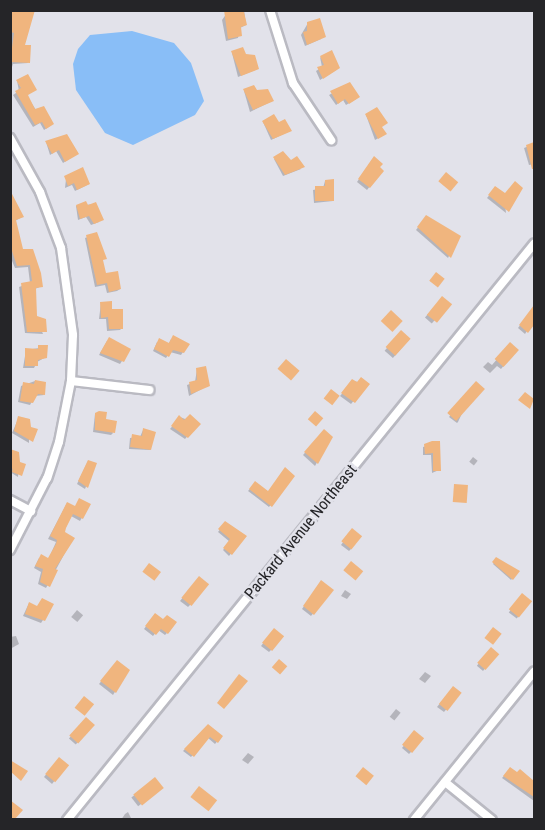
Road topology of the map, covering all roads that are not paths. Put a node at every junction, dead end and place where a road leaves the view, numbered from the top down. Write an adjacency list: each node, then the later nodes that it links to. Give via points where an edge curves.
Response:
1 (270, 10): 3 (street, via 293,82)
2 (10, 138): 5 (street, via 40,192 61,248 72,314)
3 (331, 140)
4 (534, 246): 12 (street, Packard Avenue Northeast)
5 (71, 381): 6 (street); 8 (street, via 55,457)
6 (149, 390)
7 (10, 500): 8 (street)
8 (31, 511): 9 (street)
9 (10, 550)
10 (534, 672): 11 (street)
11 (445, 782): 13 (street); 14 (street)
12 (67, 819)
13 (414, 819)
14 (492, 819)

